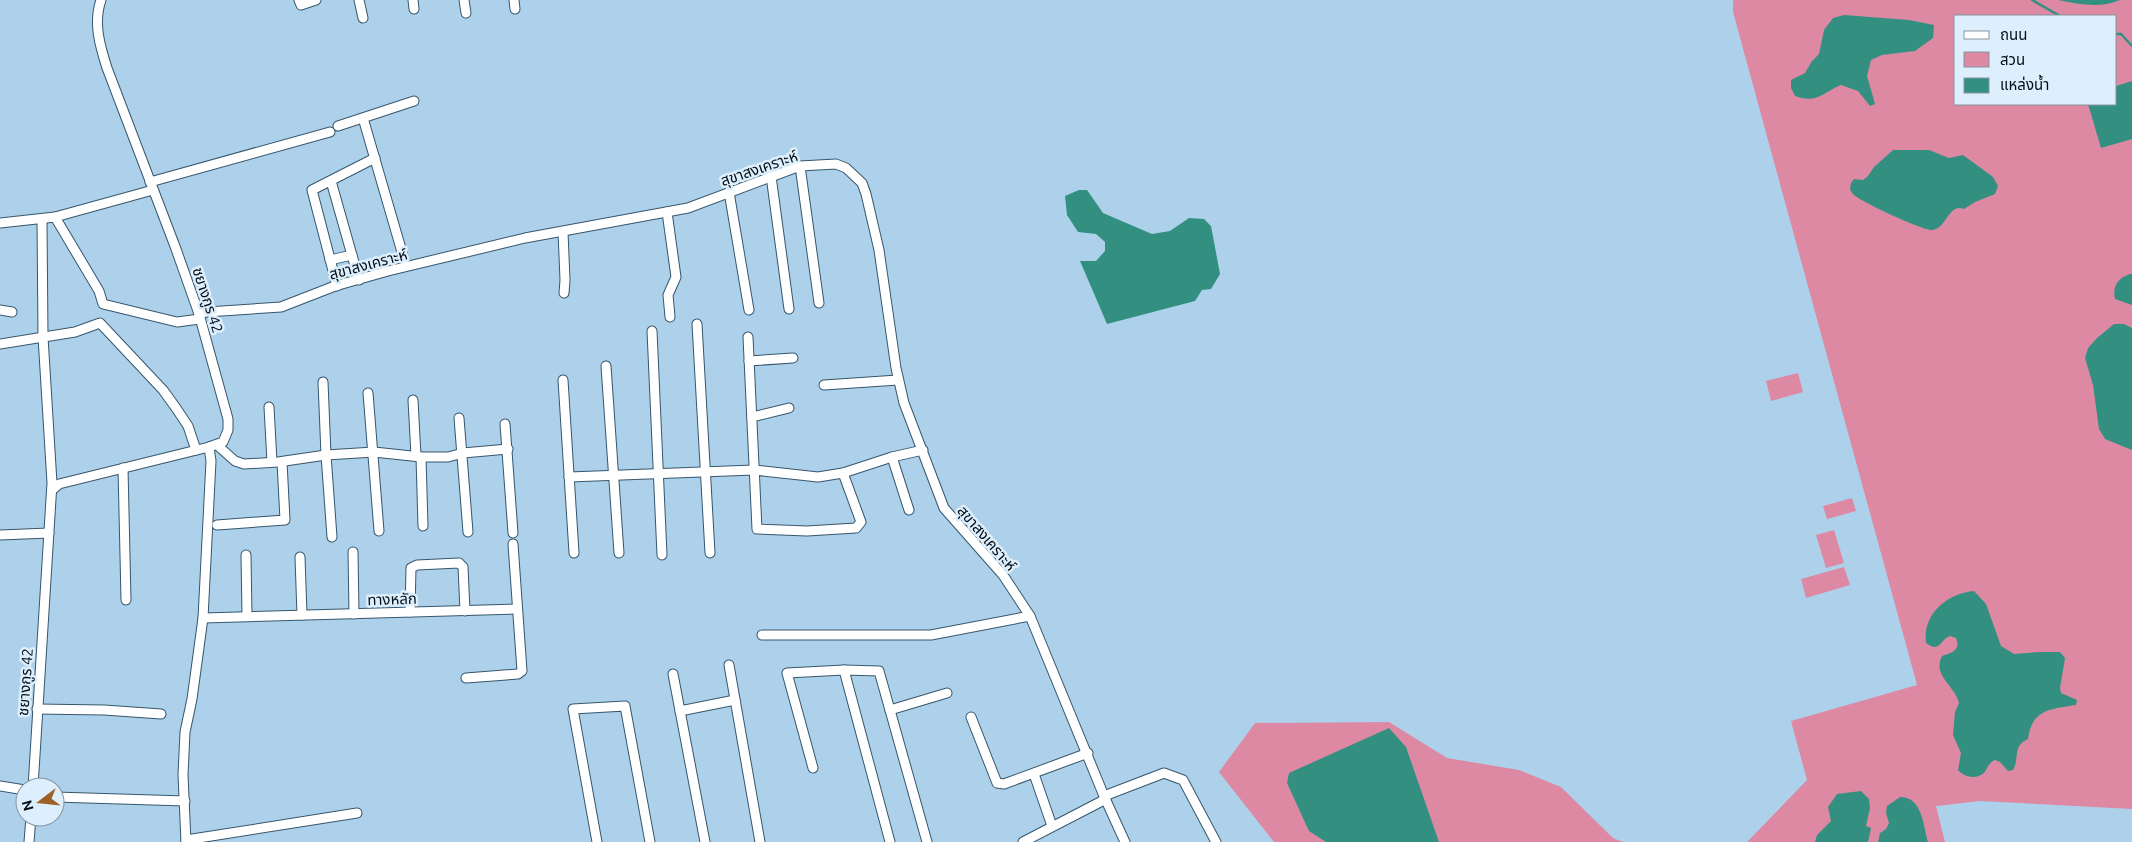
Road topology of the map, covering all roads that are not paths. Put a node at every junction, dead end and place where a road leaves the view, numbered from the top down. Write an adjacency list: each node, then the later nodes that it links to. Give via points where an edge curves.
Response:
1 (101, 0): 16 (street, ชยางกูร 42, via 97,10 98,39)
2 (299, 0): 3 (street, via 301,5)
3 (316, 0)
4 (359, 0): 7 (street)
5 (464, 0): 6 (street)
6 (466, 13)
7 (363, 18)
8 (414, 101): 9 (street)
9 (363, 118): 10 (street); 12 (street)
10 (338, 126)
11 (330, 132): 16 (street)
12 (374, 158): 15 (street); 24 (street)
13 (800, 166): 14 (street, สุขาสงเคราะห์); 29 (street); 45 (street, สุขาสงเคราะห์, via 836,164 846,168 862,183 879,250)
14 (771, 176): 17 (street, สุขาสงเคราะห์); 30 (street)
15 (331, 181): 23 (street); 25 (street, via 312,190)
16 (152, 186): 19 (street); 34 (street, ชยางกูร 42)
17 (729, 192): 18 (street, สุขาสงเคราะห์, via 688,208); 32 (street)
18 (667, 212): 22 (street, สุขาสงเคราะห์); 35 (street, via 676,277 668,295)
19 (55, 217): 20 (street); 34 (street, สุขาสงเคราะห์, via 99,291 103,304 177,322)
20 (42, 220): 21 (street); 38 (street, ชยางกูร 42)
21 (0, 223)
22 (563, 232): 26 (street, สุขาสงเคราะห์, via 525,238); 28 (street)
23 (352, 255): 25 (street); 26 (street)
24 (404, 259)
25 (330, 260): 27 (street)
26 (359, 280): 27 (street, สุขาสงเคราะห์)
27 (337, 286): 34 (street, สุขาสงเคราะห์, via 276,308 207,312)
28 (564, 293)
29 (818, 303)
30 (789, 309)
31 (0, 310): 33 (street)
32 (749, 310)
33 (12, 312)
34 (200, 316): 55 (street, ชยางกูร 42, via 228,419 223,442)
35 (670, 317)
36 (697, 324): 68 (street)
37 (652, 331): 70 (street)
38 (43, 337): 40 (street); 57 (street, via 75,332 100,323 163,390 188,426); 73 (street, ชยางกูร 42)
39 (748, 337): 42 (street)
40 (0, 344)
41 (793, 358): 42 (street)
42 (749, 361): 52 (street)
43 (606, 366): 72 (street)
44 (563, 380): 71 (street)
45 (898, 380): 47 (street); 58 (street, สุขาสงเคราะห์)
46 (323, 382): 61 (street)
47 (824, 385)
48 (368, 393): 59 (street)
49 (413, 400): 62 (street)
50 (269, 407): 64 (street)
51 (789, 408): 52 (street)
52 (752, 417): 67 (street)
53 (458, 418): 60 (street)
54 (505, 424): 56 (street)
55 (213, 446): 57 (street); 64 (street, via 244,464); 99 (street)
56 (508, 449): 60 (street); 79 (street)
57 (196, 450): 66 (street)
58 (923, 450): 63 (street); 98 (street, สุขาสงเคราะห์, via 944,508 1003,575)
59 (374, 452): 61 (street); 62 (street); 77 (street)
60 (463, 453): 62 (street, via 448,457); 78 (street)
61 (326, 455): 65 (street); 82 (street)
62 (418, 457): 76 (street)
63 (892, 457): 69 (street); 74 (street)
64 (272, 462): 65 (street)
65 (282, 462): 75 (street, via 285,520)
66 (123, 468): 73 (street, via 59,484); 91 (street)
67 (754, 470): 68 (street); 69 (street, via 818,477); 69 (street, via 756,529 807,531 856,528 861,522)
68 (706, 471): 70 (street); 87 (street)
69 (843, 473)
70 (659, 475): 72 (street); 89 (street)
71 (569, 477): 72 (street); 85 (street)
72 (612, 477): 86 (street)
73 (52, 490): 80 (street, ชยางกูร 42)
74 (909, 510)
75 (217, 525)
76 (423, 526)
77 (380, 531)
78 (468, 532)
79 (513, 532)
80 (49, 533): 81 (street); 107 (street, ชยางกูร 42)
81 (0, 535)
82 (332, 537)
83 (513, 544): 92 (street)
84 (353, 552): 95 (street)
85 (574, 553)
86 (619, 553)
87 (710, 553)
88 (246, 555): 97 (street)
89 (662, 556)
90 (300, 557): 96 (street)
91 (126, 600)
92 (517, 609): 93 (street, ทางหลัก); 104 (street, via 521,673)
93 (465, 611): 94 (street, ทางหลัก); 94 (street, via 463,567 458,563 411,568)
94 (410, 612): 95 (street, ทางหลัก)
95 (354, 614): 96 (street, ทางหลัก)
96 (302, 615): 97 (street, ทางหลัก)
97 (247, 616): 99 (street, ทางหลัก)
98 (1030, 616): 100 (street, via 931,635); 112 (street, สุขาสงเคราะห์)
99 (203, 618): 120 (street, via 185,732)
100 (762, 635)
101 (729, 665): 106 (street)
102 (844, 670): 108 (street, via 879,671); 113 (street, via 787,673); 130 (street)
103 (673, 674): 109 (street)
104 (466, 678)
105 (947, 693): 108 (street)
106 (735, 700): 109 (street); 129 (street)
107 (37, 709): 110 (street); 115 (street, ชยางกูร 42)
108 (890, 710): 131 (street)
109 (680, 711): 128 (street)
110 (161, 714)
111 (971, 717): 114 (street, via 997,783 1004,784)
112 (1088, 754): 114 (street); 119 (street, สุขาสงเคราะห์)
113 (813, 768)
114 (1034, 774): 122 (street)
115 (34, 777)
116 (0, 786): 117 (street)
117 (15, 788)
118 (65, 797): 120 (street)
119 (1105, 798): 122 (street); 133 (street, สุขาสงเคราะห์); 134 (street, via 1164,773 1176,776 1183,780)
120 (185, 801): 124 (street)
121 (357, 813): 124 (street)
122 (1052, 826): 132 (street)
123 (30, 827): 125 (street)
124 (186, 841)
125 (29, 842)
126 (597, 842): 127 (street, via 573,709 625,706)
127 (650, 842)
128 (705, 842)
129 (760, 842)
130 (890, 842)
131 (927, 842)
132 (1023, 842)
133 (1125, 842)
134 (1216, 842)

